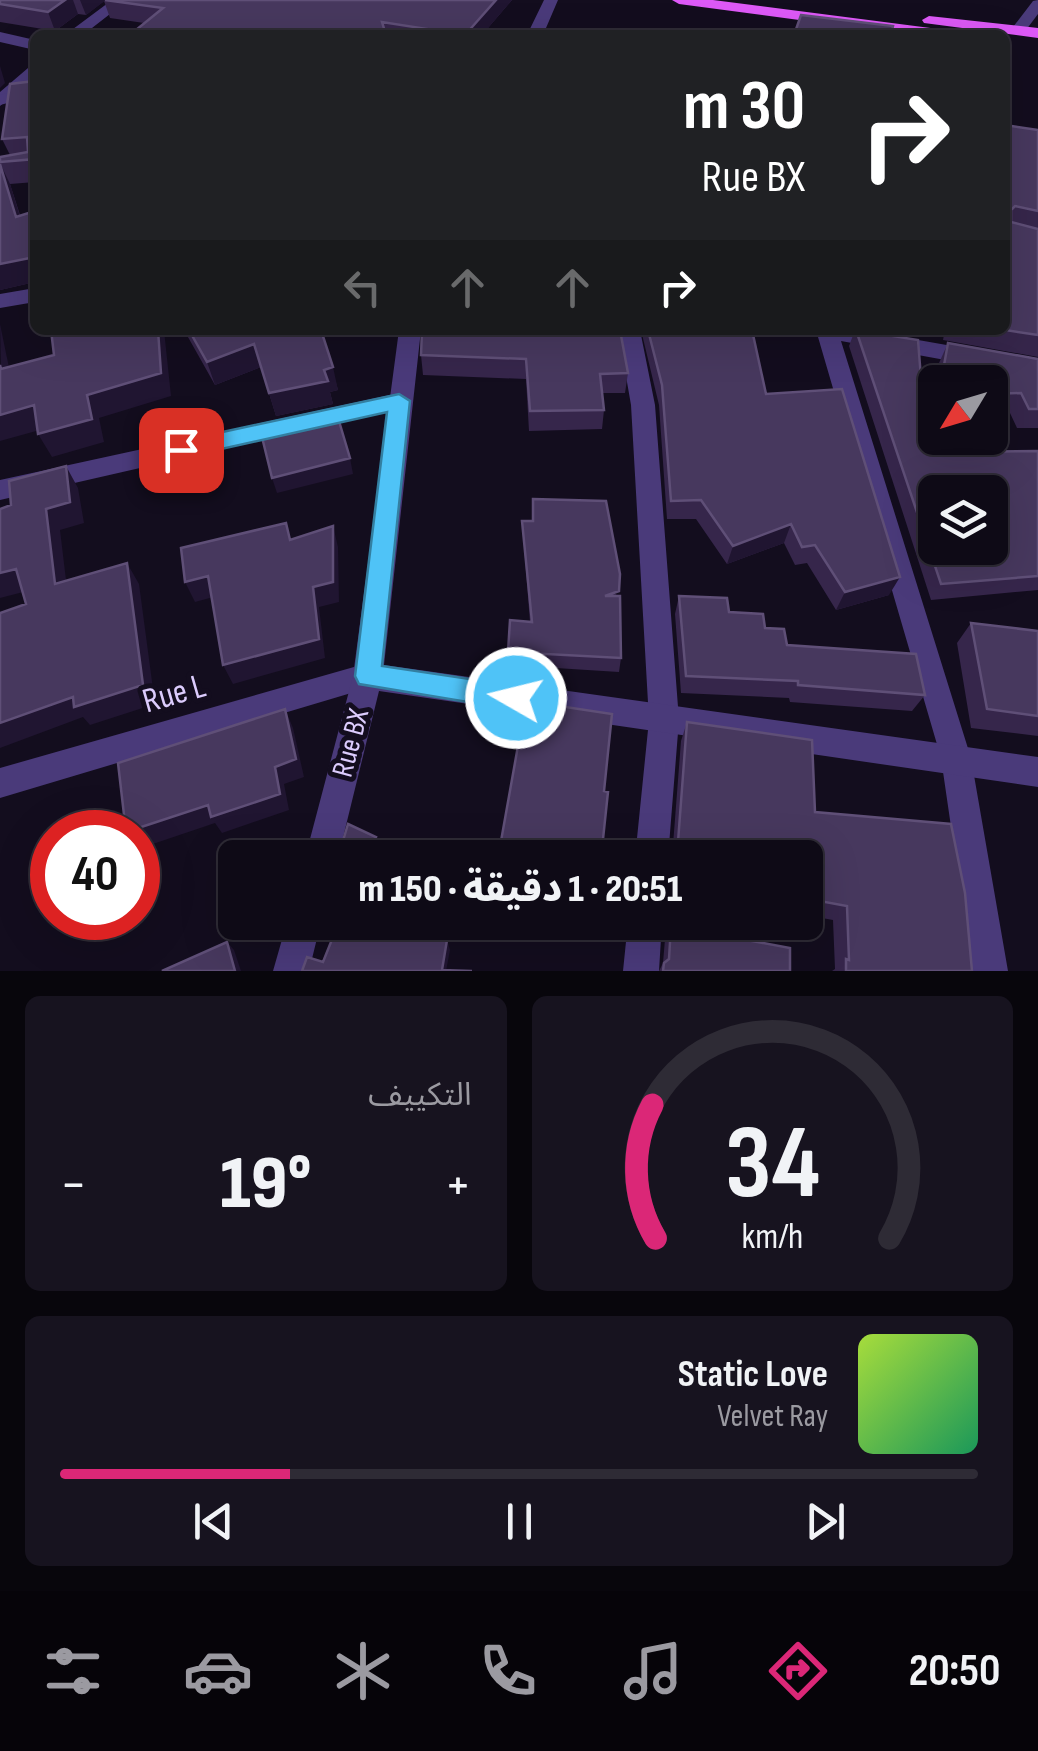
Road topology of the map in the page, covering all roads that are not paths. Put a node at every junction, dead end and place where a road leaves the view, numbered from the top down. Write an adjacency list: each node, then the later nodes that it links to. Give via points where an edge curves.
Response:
1 (121, 0): 8 (street)
2 (550, 0): 9 (street)
3 (679, 0): 5 (main road)
4 (772, 0): 7 (main road)
5 (702, 2): 7 (main road)
6 (1038, 4): 14 (street)
7 (894, 22): 10 (main road); 11 (main road)
8 (79, 30)
9 (537, 30)
10 (926, 30)
11 (950, 30)
12 (1038, 34): 14 (main road)
13 (0, 37): 15 (street)
14 (1013, 39): 16 (main road)
15 (30, 43)
16 (1038, 47)
17 (30, 72): 19 (street)
18 (30, 91): 19 (street)
19 (0, 100)
20 (30, 295): 21 (street)
21 (0, 302)
22 (409, 335): 27 (street, Rue BX)
23 (630, 335): 30 (street, via 642,405)
24 (825, 335): 31 (street)
25 (847, 335): 26 (street)
26 (1038, 369)
27 (399, 401): 28 (street); 29 (street, Rue BX)
28 (0, 490)
29 (368, 676): 30 (street); 33 (street, Rue L); 34 (street, Rue BX)
30 (664, 720): 31 (street); 35 (street)
31 (956, 758): 32 (street); 40 (street)
32 (1038, 772)
33 (0, 783)
34 (326, 840)
35 (653, 840)
36 (300, 940): 38 (street)
37 (644, 940): 39 (street)
38 (292, 971)
39 (641, 971)
40 (990, 971)

